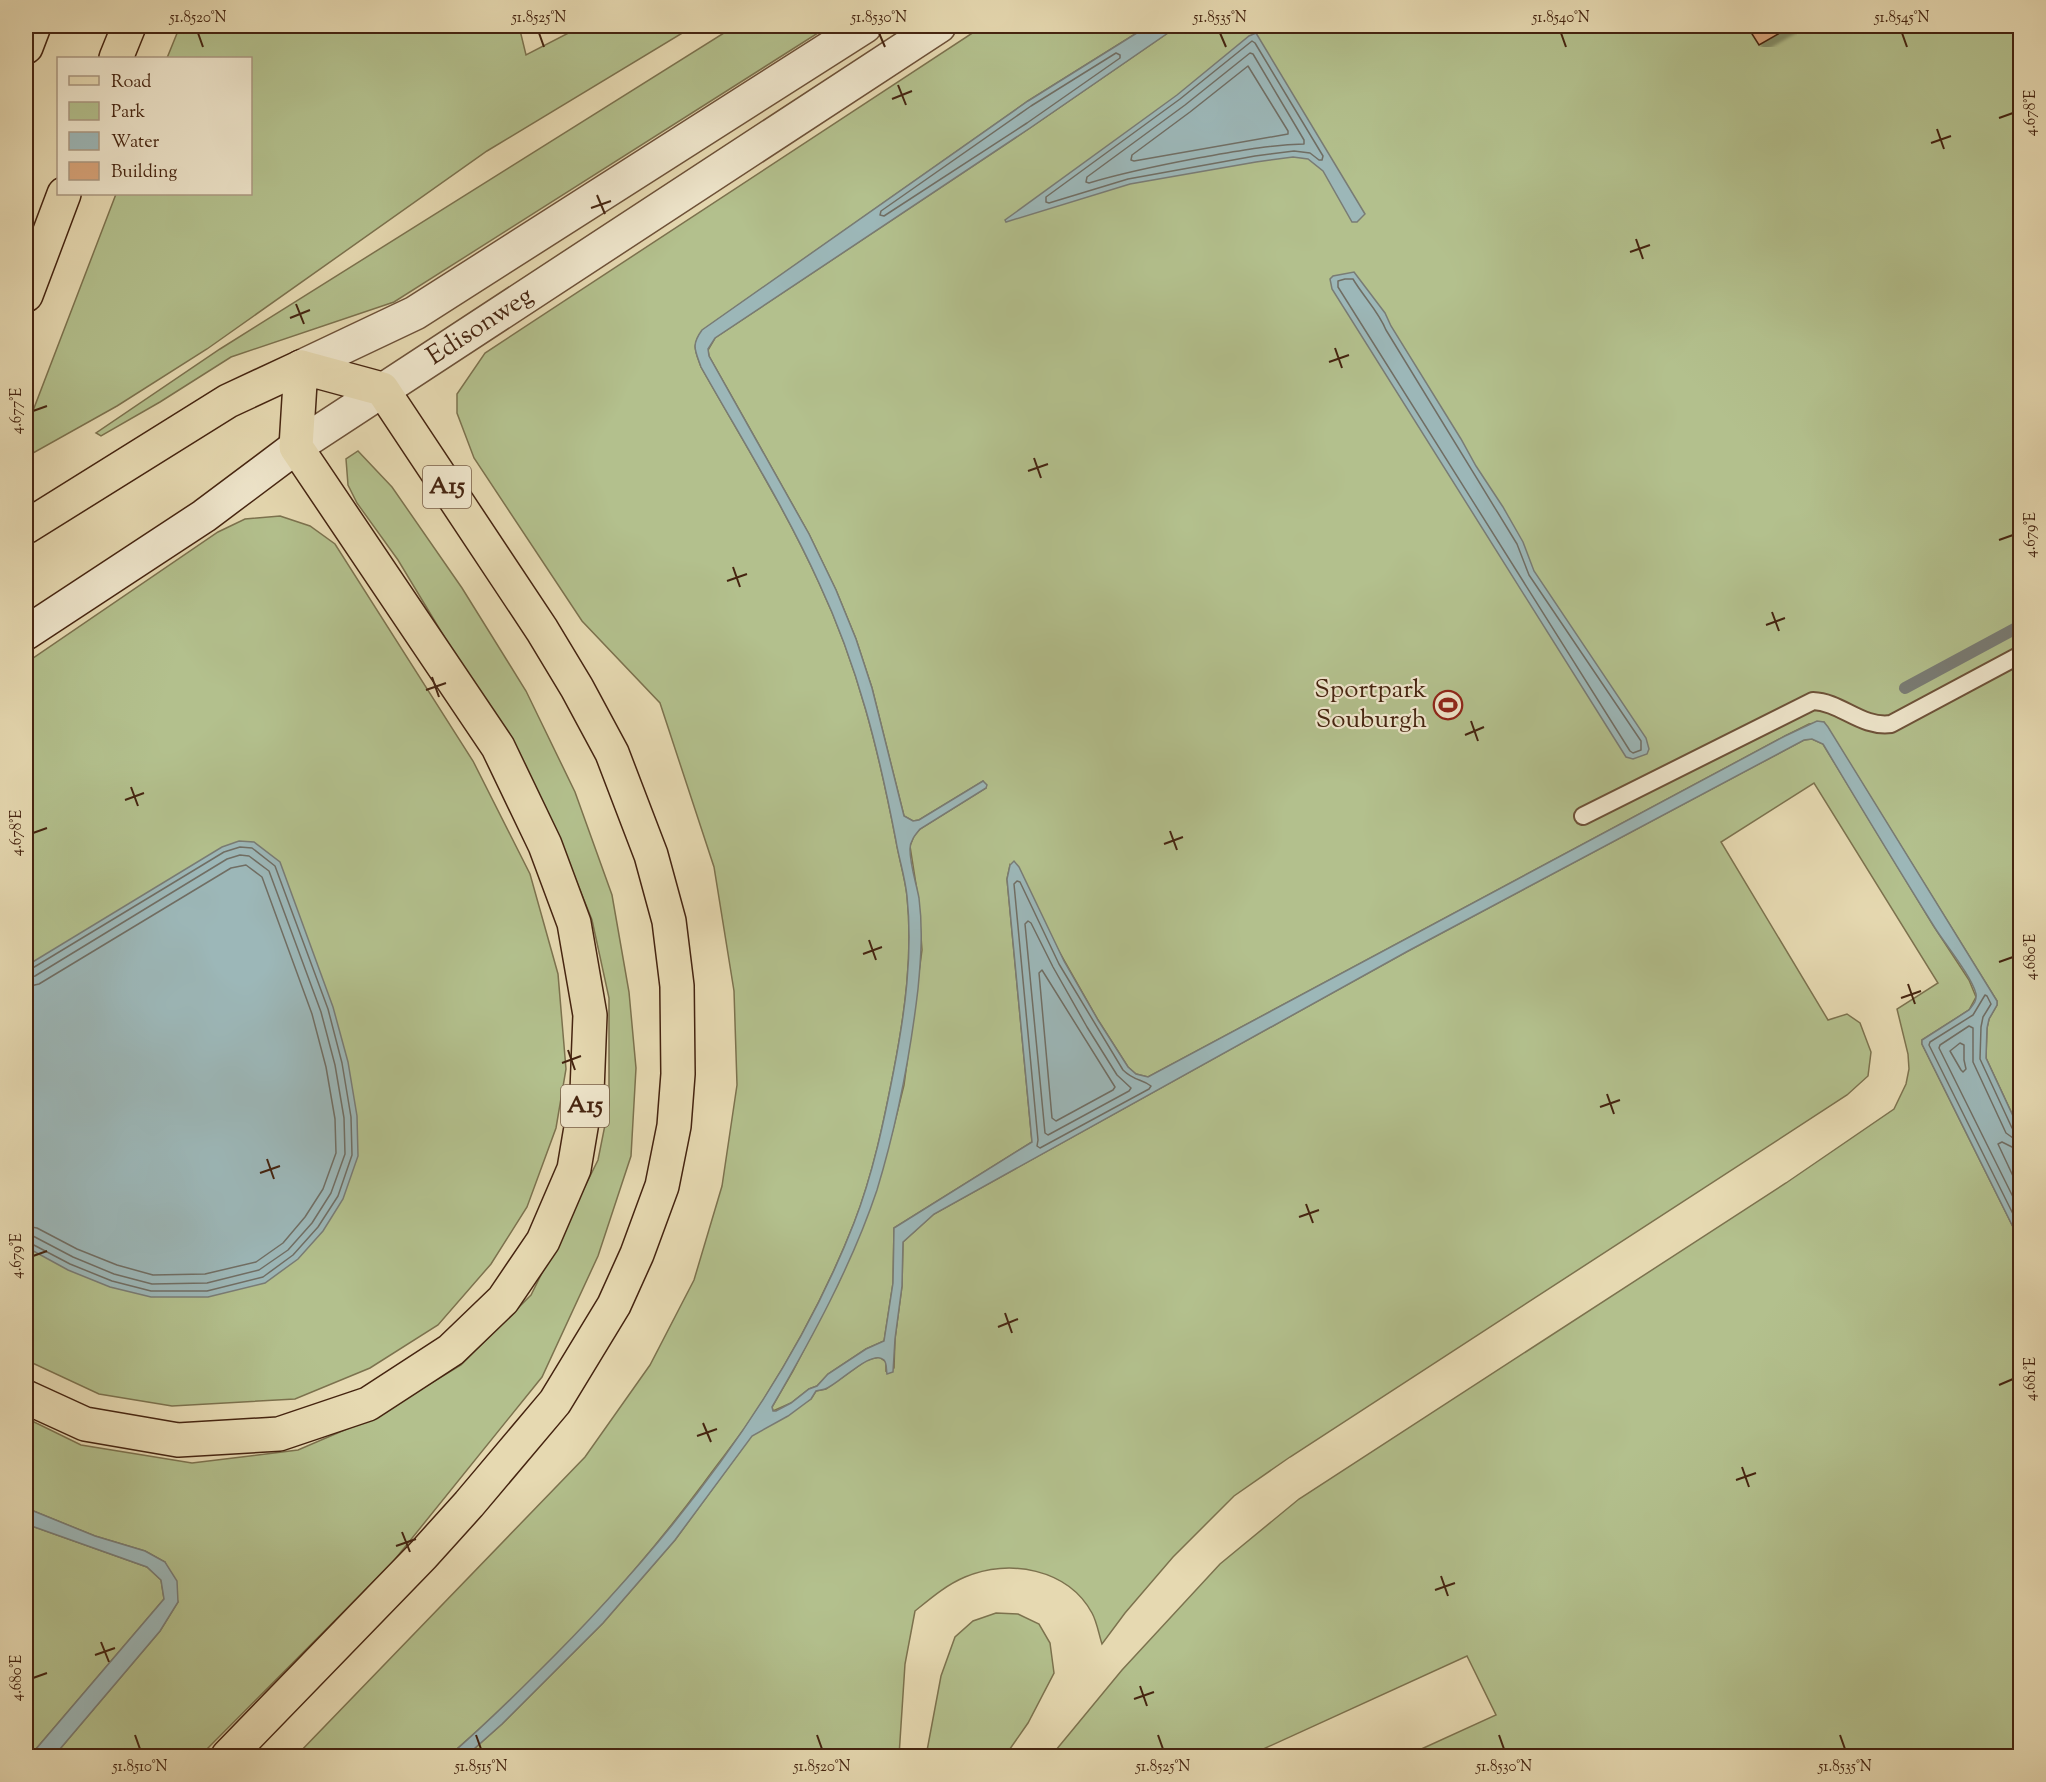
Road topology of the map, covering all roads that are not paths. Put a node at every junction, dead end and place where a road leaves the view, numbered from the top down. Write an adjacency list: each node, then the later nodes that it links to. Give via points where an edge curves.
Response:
1 (34, 26): 5 (main road)
2 (129, 26): 6 (main road)
3 (865, 26): 9 (street, Edisonweg, via 415,313)
4 (939, 26): 10 (street, Edisonweg)
5 (26, 47)
6 (116, 57)
7 (64, 195): 8 (main road)
8 (26, 295)
9 (301, 367): 10 (main road); 11 (main road); 12 (main road, Edisonweg, via 228,401)
10 (382, 389): 11 (street, Edisonweg); 17 (main road, A15, via 542,630 612,753 651,855 669,921 677,986 674,1126 662,1186 638,1254 614,1305 555,1402 423,1555)
11 (296, 447): 13 (street, Edisonweg, via 204,516); 16 (main road, A15, via 498,747 545,846 574,923 590,1015 587,1092 574,1169 543,1241 502,1300 451,1350 368,1404 279,1434 178,1440 85,1424)
12 (38, 520)
13 (26, 633)
14 (2020, 655): 15 (lane, via 1891,724 1879,726 1825,701 1813,701)
15 (1583, 816)
16 (26, 1397)
17 (228, 1756)

